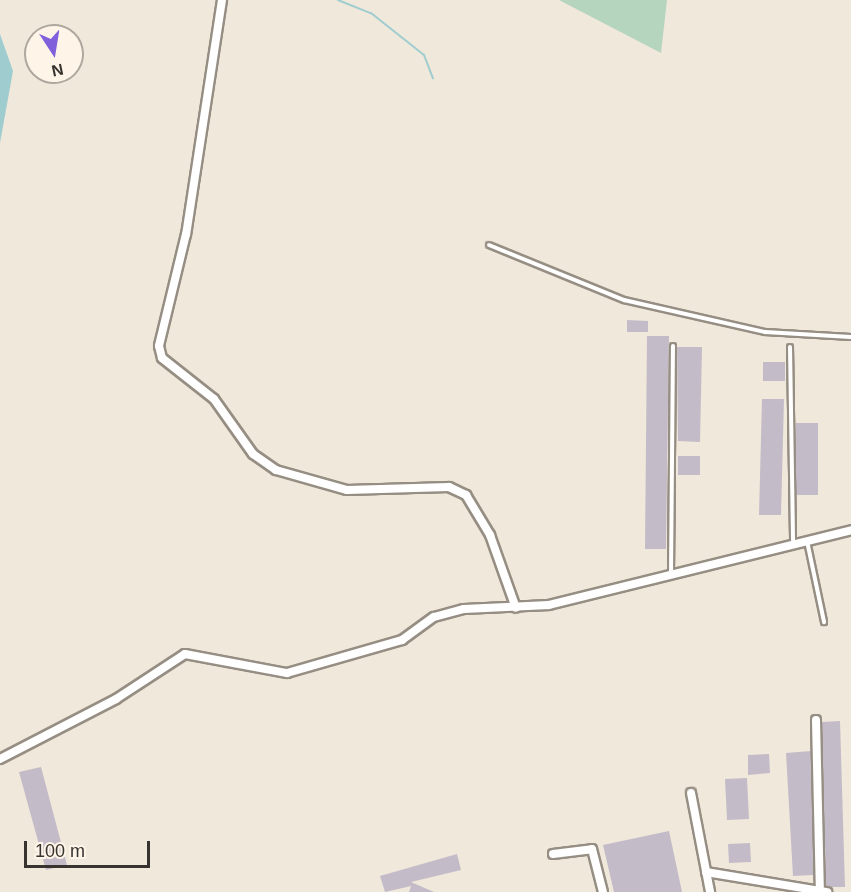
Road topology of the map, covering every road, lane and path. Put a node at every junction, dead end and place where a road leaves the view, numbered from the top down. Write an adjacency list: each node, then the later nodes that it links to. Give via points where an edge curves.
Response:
1 (222, 0): 10 (street, via 186,234 159,346 162,358 214,399 253,454 276,470 347,490 448,487 466,495 490,534)
2 (489, 244): 3 (lane, via 624,300 765,332)
3 (851, 337)
4 (673, 346): 9 (lane)
5 (790, 346): 8 (lane)
6 (851, 530): 7 (street)
7 (807, 540): 8 (street); 11 (lane)
8 (793, 544): 9 (street)
9 (671, 573): 10 (street, via 549,605)
10 (516, 608): 13 (street, via 464,609 434,617 402,640 287,673 184,654 116,699)
11 (824, 622)
12 (816, 720): 17 (street)
13 (0, 759)
14 (691, 794): 16 (street)
15 (553, 854): 18 (street, via 592,849)
16 (706, 872): 17 (street); 19 (street)
17 (823, 891)
18 (603, 892)
19 (710, 892)

